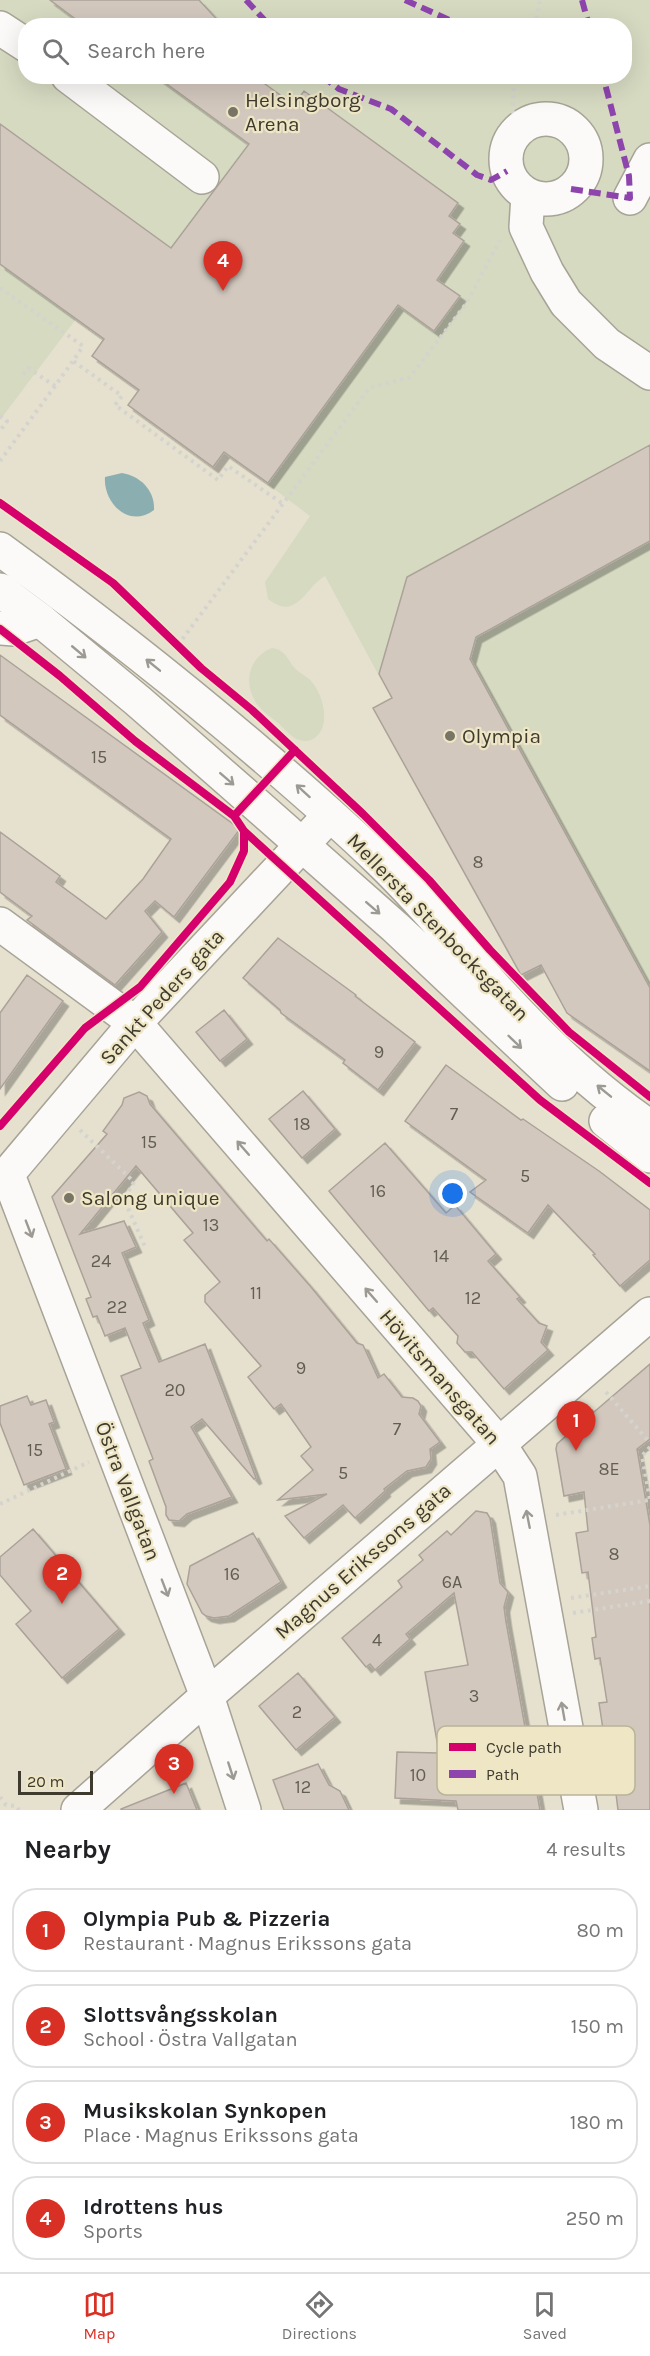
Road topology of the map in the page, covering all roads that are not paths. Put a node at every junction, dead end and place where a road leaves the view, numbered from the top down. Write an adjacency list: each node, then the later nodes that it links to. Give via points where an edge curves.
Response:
1 (0, 28): 2 (street)
2 (18, 40)
3 (79, 84): 5 (street)
4 (650, 160): 7 (street)
5 (202, 177)
6 (528, 195): 6 (street, via 555,198 578,183 584,171 584,146 578,135 558,120 545,118 527,123 512,136 507,149 507,171 517,187); 8 (street, via 526,227 566,303 607,344)
7 (630, 198)
8 (650, 373)
9 (0, 549): 13 (street, Mellersta Stenbocksgatan, one-way to 9, via 208,709)
10 (0, 590): 11 (street, Mellersta Stenbocksgatan)
11 (40, 620): 12 (street, via 14,629); 14 (street, Mellersta Stenbocksgatan, one-way to 14)
12 (0, 628)
13 (330, 815): 14 (street, Sankt Peders gata); 17 (street, Mellersta Stenbocksgatan, one-way to 13, via 546,1039 414,895)
14 (302, 846): 16 (street, Sankt Peders gata); 18 (street, Mellersta Stenbocksgatan, one-way to 18, via 526,1052)
15 (0, 924): 16 (street, Hövitsmansgatan)
16 (135, 1023): 19 (street, Sankt Peders gata); 21 (street, Hövitsmansgatan, one-way to 16)
17 (650, 1127)
18 (650, 1156)
19 (4, 1179): 22 (street, Östra Vallgatan, one-way to 22)
20 (650, 1314): 21 (street, Magnus Erikssons gata)
21 (499, 1444): 22 (street, Magnus Erikssons gata); 23 (street, Hövitsmansgatan, one-way to 21, via 520,1476)
22 (207, 1696): 25 (street, Magnus Erikssons gata); 26 (street, Östra Vallgatan, one-way to 26)
23 (566, 1726)
24 (578, 1795): 27 (street, Hövitsmansgatan, one-way to 24)
25 (78, 1810)
26 (244, 1810)
27 (581, 1810)

